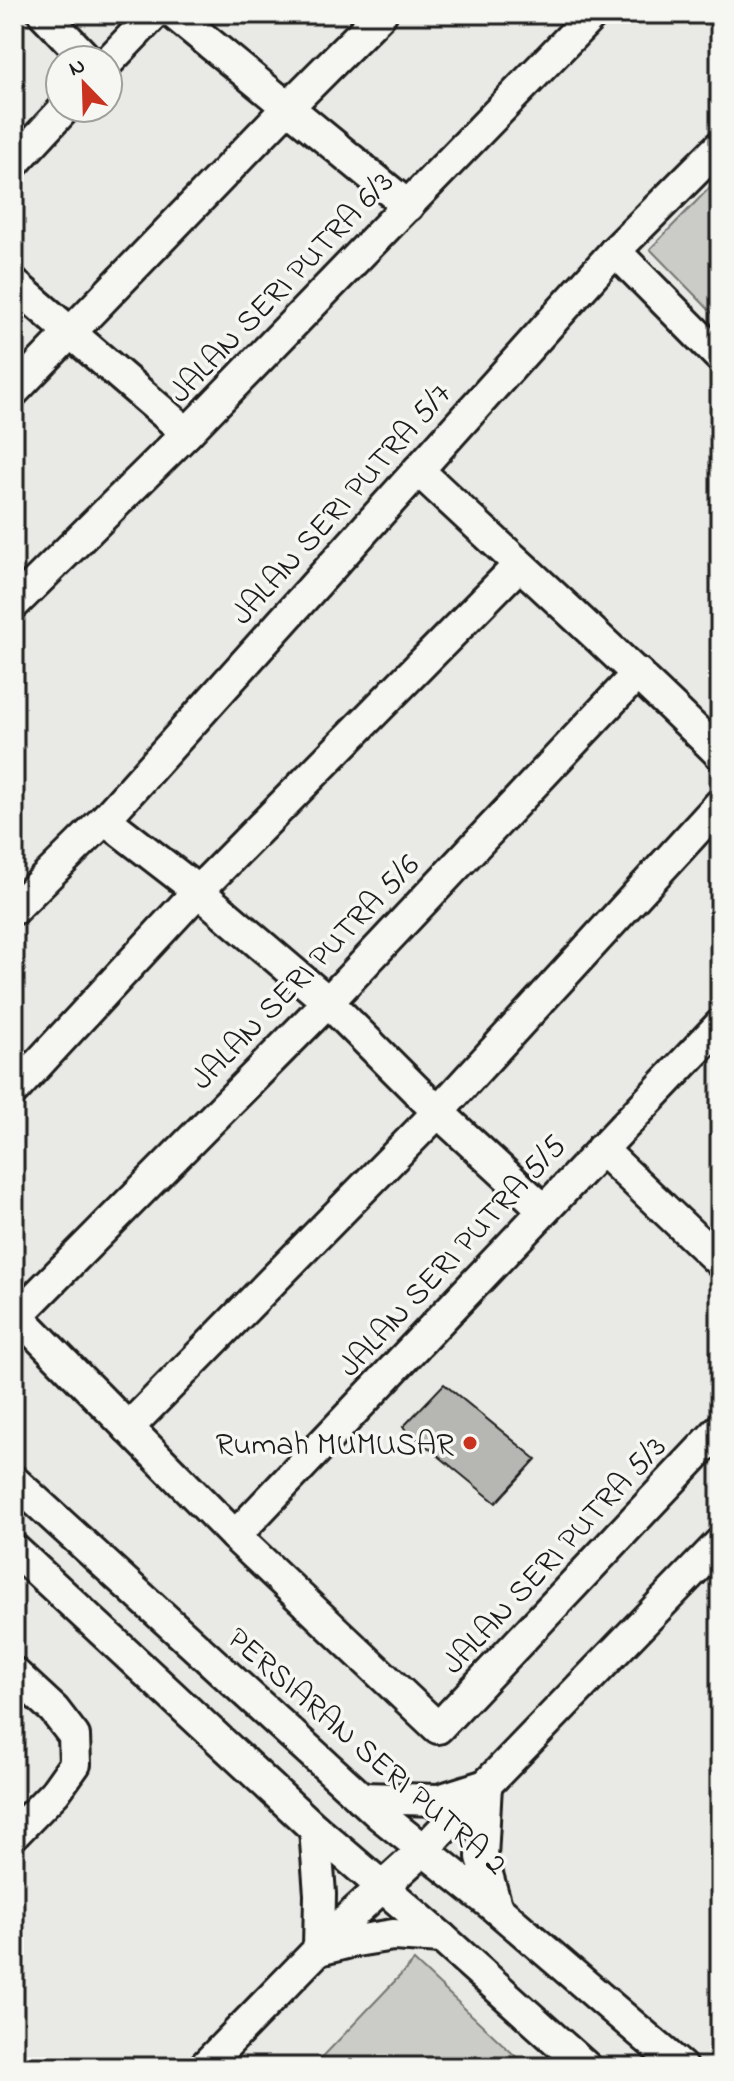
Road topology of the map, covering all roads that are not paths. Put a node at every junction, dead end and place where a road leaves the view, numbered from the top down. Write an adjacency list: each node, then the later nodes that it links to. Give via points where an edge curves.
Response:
1 (44, 14): 6 (street)
2 (154, 14): 7 (street)
3 (174, 14): 8 (street)
4 (381, 14): 8 (street)
5 (593, 14): 12 (street, JALAN SERI PUTRA 6/3)
6 (73, 44)
7 (124, 45)
8 (288, 107): 12 (street); 15 (street)
9 (50, 124): 11 (street)
10 (720, 146): 13 (street, JALAN SERI PUTRA 5/7)
11 (14, 163)
12 (408, 206): 18 (street, JALAN SERI PUTRA 6/3)
13 (615, 251): 16 (street); 19 (street, JALAN SERI PUTRA 5/7)
14 (14, 284): 15 (street)
15 (71, 333): 17 (street); 18 (street)
16 (720, 357)
17 (14, 391)
18 (187, 433): 21 (street, JALAN SERI PUTRA 6/3)
19 (418, 470): 20 (street); 25 (street, JALAN SERI PUTRA 5/7)
20 (519, 565): 22 (street); 26 (street)
21 (14, 604)
22 (638, 673): 23 (street); 28 (street, JALAN SERI PUTRA 5/6)
23 (720, 754)
24 (720, 804): 31 (street)
25 (105, 819): 26 (street); 27 (street, JALAN SERI PUTRA 5/7)
26 (198, 891): 28 (street); 30 (street)
27 (14, 909)
28 (328, 1002): 31 (street); 35 (street, JALAN SERI PUTRA 5/6)
29 (720, 1025): 32 (street, JALAN SERI PUTRA 5/5)
30 (14, 1090)
31 (438, 1112): 33 (street); 36 (street)
32 (601, 1149): 33 (street, JALAN SERI PUTRA 5/5); 34 (street)
33 (543, 1209): 39 (street, JALAN SERI PUTRA 5/5)
34 (720, 1262)
35 (16, 1314): 36 (street)
36 (128, 1428): 39 (street)
37 (720, 1429): 39 (street, JALAN SERI PUTRA 5/3, via 438,1728)
38 (14, 1481): 44 (street, PERSIARAN SERI PUTRA 2)
39 (235, 1536)
40 (720, 1543): 43 (street)
41 (14, 1549): 45 (street)
42 (14, 1673): 46 (street, via 74,1736 75,1764)
43 (486, 1785): 44 (street, via 439,1800); 47 (street); 49 (street, via 482,1857)
44 (361, 1798): 47 (street, PERSIARAN SERI PUTRA 2)
45 (315, 1829): 48 (street); 51 (street)
46 (14, 1834)
47 (423, 1850): 48 (street); 49 (street, PERSIARAN SERI PUTRA 2)
48 (382, 1886): 50 (street); 51 (street)
49 (497, 1909): 54 (street, PERSIARAN SERI PUTRA 2)
50 (442, 1938): 51 (street, via 393,1935); 53 (street)
51 (319, 1950): 52 (street)
52 (204, 2067)
53 (586, 2067)
54 (681, 2067)

